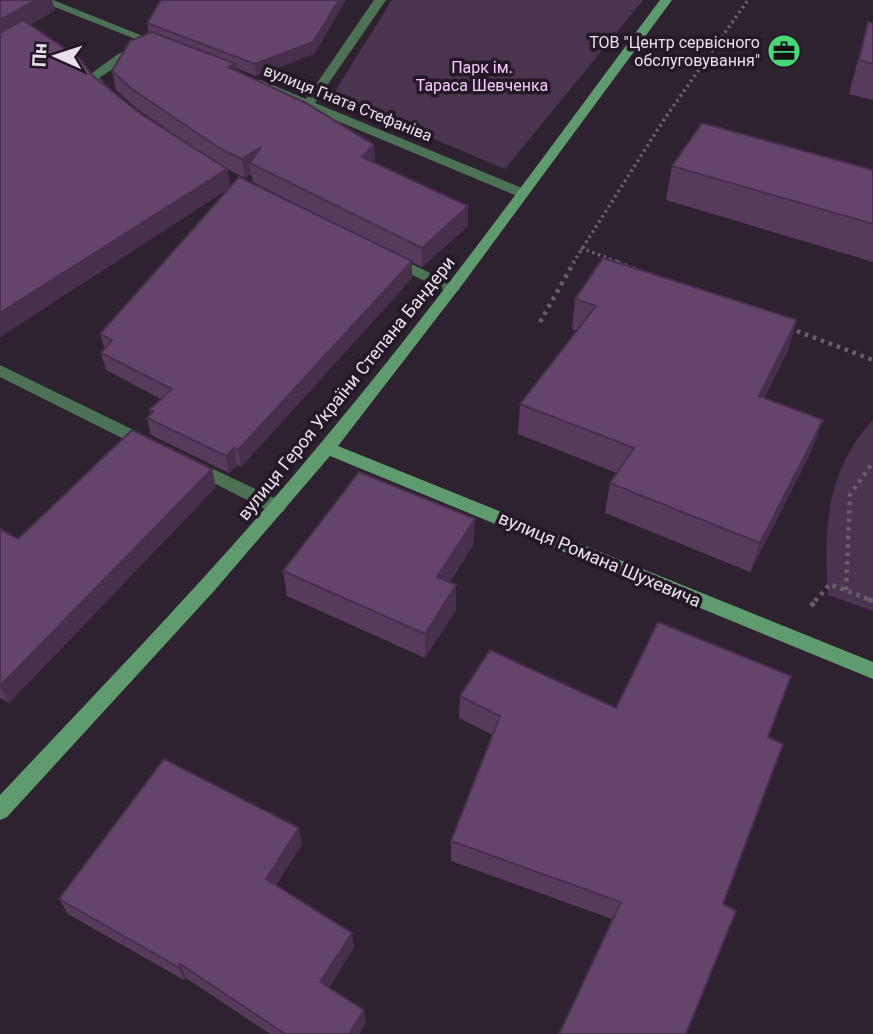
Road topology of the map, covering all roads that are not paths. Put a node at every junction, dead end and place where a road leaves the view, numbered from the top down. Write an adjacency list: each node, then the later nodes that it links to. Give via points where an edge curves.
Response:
1 (43, 0): 4 (street)
2 (380, 0): 7 (street)
3 (666, 0): 9 (main road, вулиця Героя України Степана Бандери)
4 (156, 44): 5 (street); 8 (street, via 122,57 91,78)
5 (181, 54)
6 (245, 78): 7 (street, вулиця Гната Стефаніва)
7 (310, 103): 9 (street, вулиця Гната Стефаніва)
8 (118, 105)
9 (522, 193): 11 (main road, вулиця Героя України Степана Бандери)
10 (382, 254): 11 (street)
11 (453, 289): 13 (main road, вулиця Героя України Степана Бандери)
12 (0, 370): 14 (street)
13 (327, 449): 14 (main road, вулиця Героя України Степана Бандери); 15 (main road, вулиця Романа Шухевича)
14 (277, 507): 16 (main road, вулиця Героя України Степана Бандери)
15 (873, 671)
16 (0, 810)

